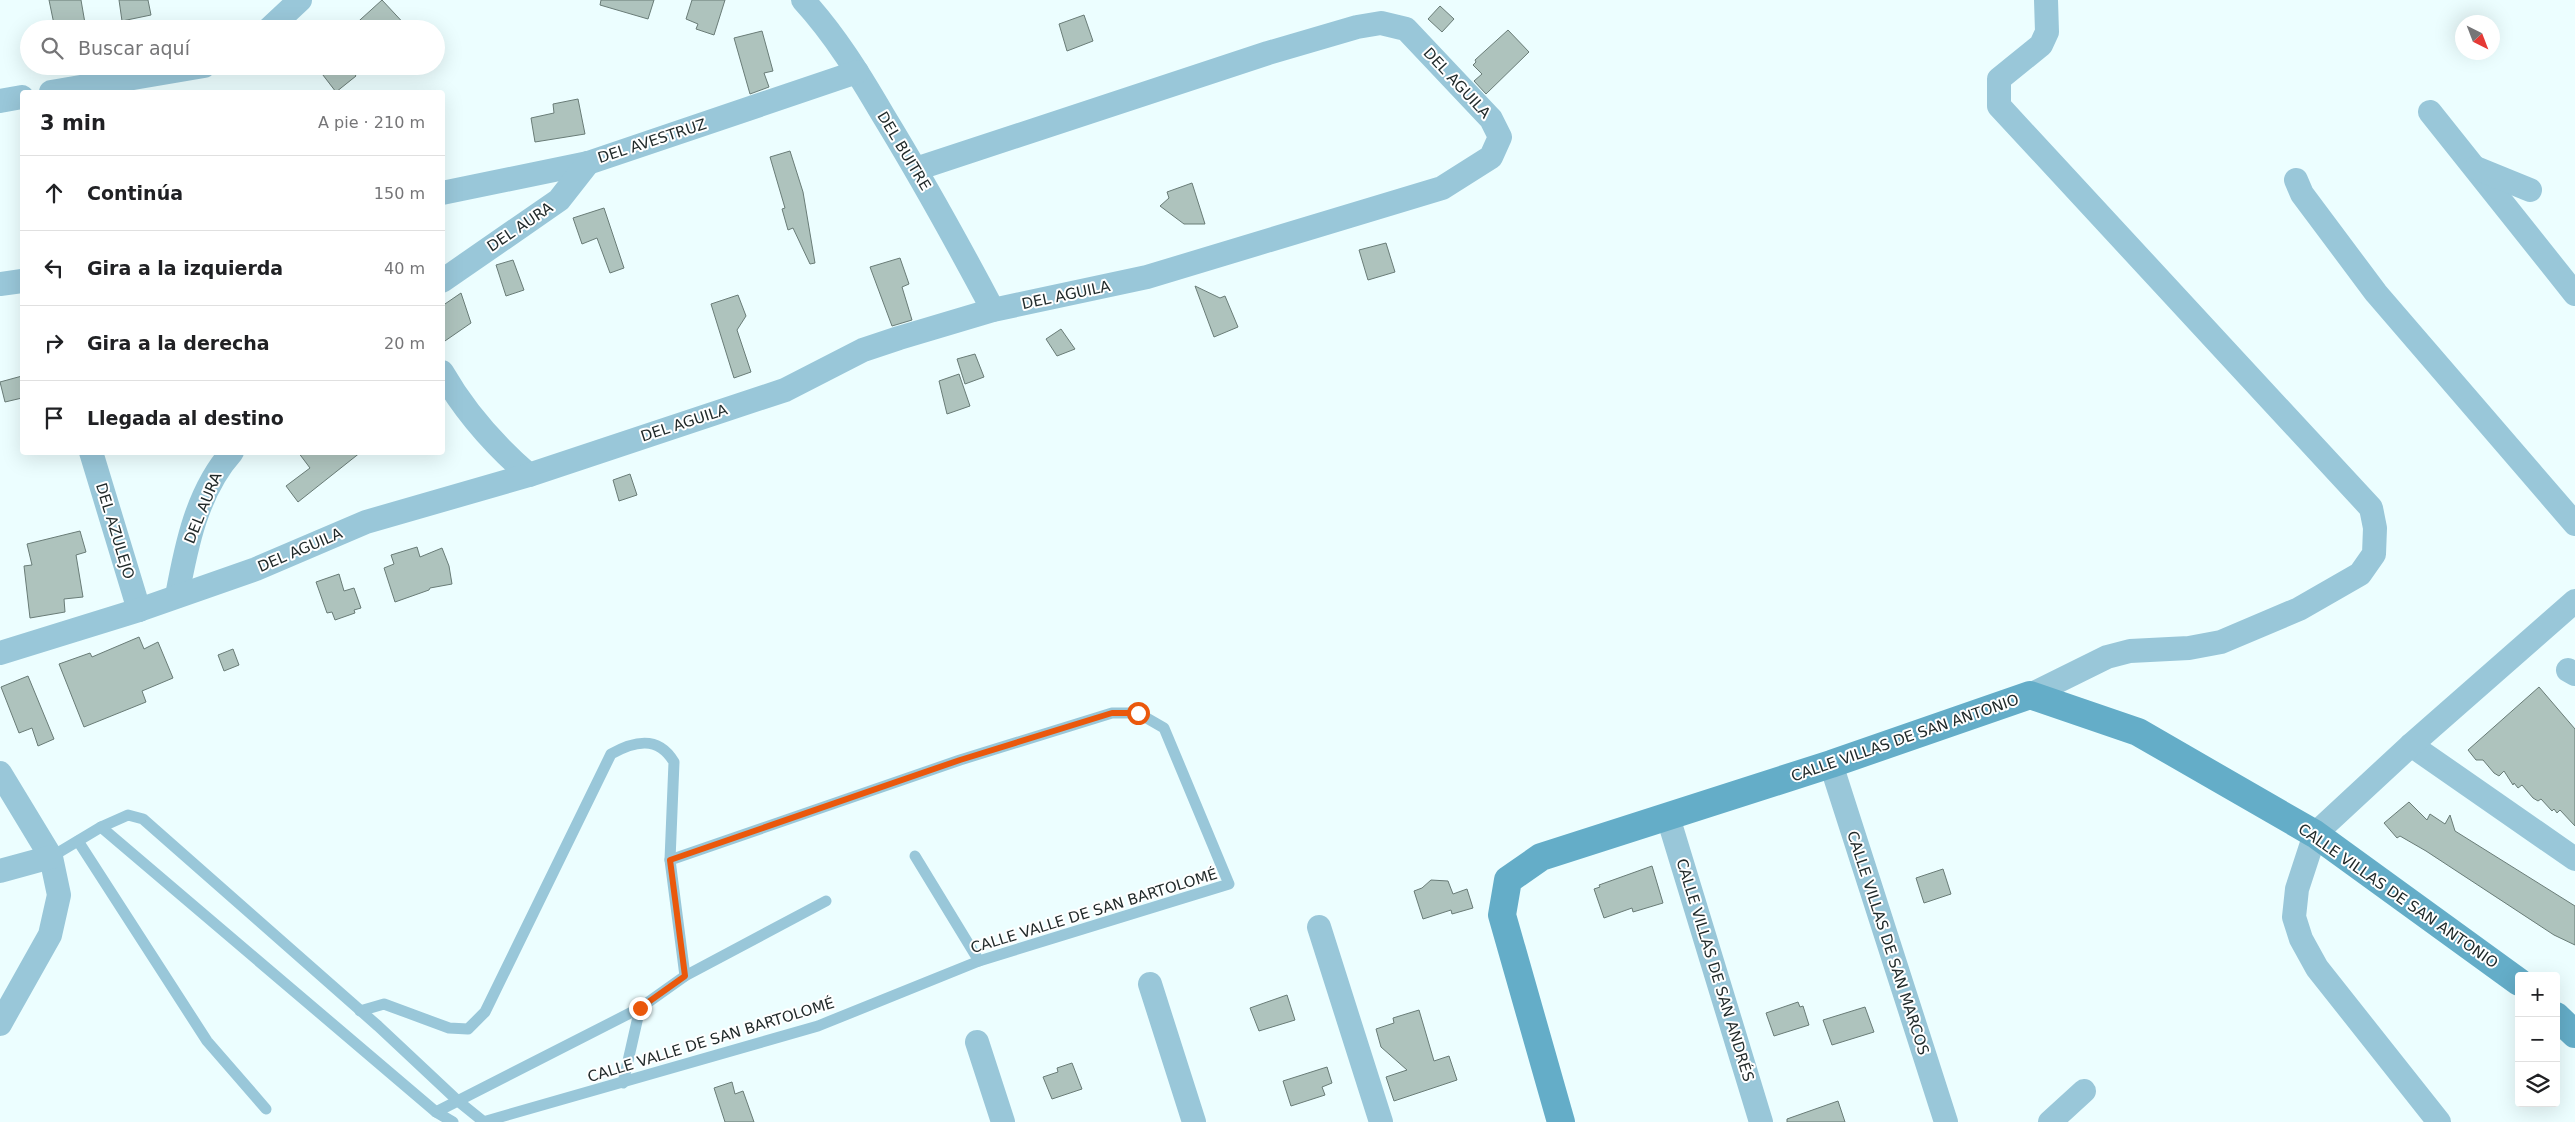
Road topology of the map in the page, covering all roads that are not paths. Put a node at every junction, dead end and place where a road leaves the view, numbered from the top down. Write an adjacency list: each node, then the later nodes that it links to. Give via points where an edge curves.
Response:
1 (300, 0): 4 (street)
2 (803, 0): 5 (street, DEL BUITRE, via 827,26)
3 (2046, 0): 31 (street, via 2047,32 2041,45 1999,79 1999,106 2371,508 2375,528 2374,554 2360,574 2299,608 2221,642 2189,648 2130,651 2107,657)
4 (279, 20)
5 (857, 72): 11 (street, DEL AVESTRUZ); 13 (street, DEL BUITRE)
6 (151, 75): 7 (street)
7 (63, 90)
8 (20, 98): 9 (street)
9 (0, 101)
10 (2430, 112): 12 (street)
11 (588, 162): 16 (street, DEL AVESTRUZ); 17 (street, DEL AURA, via 559,200)
12 (2474, 168): 15 (street); 20 (street)
13 (916, 169): 21 (street, DEL BUITRE); 21 (street, DEL AGUILA, via 1268,53 1381,23 1406,29 1491,119 1500,137 1491,157 1442,188 1147,277)
14 (2296, 180): 26 (street, via 2302,194 2376,293)
15 (2530, 190)
16 (445, 192)
17 (445, 279)
18 (20, 281): 19 (street)
19 (0, 284)
20 (2575, 294)
21 (993, 310): 25 (street, DEL AGUILA, via 863,350 785,390)
22 (445, 377): 25 (street, via 484,432)
23 (92, 455): 29 (street, DEL AZULEJO)
24 (229, 455): 27 (street, DEL AURA, via 218,468 188,539)
25 (529, 475): 27 (street, DEL AGUILA, via 366,522 256,569)
26 (2575, 524)
27 (176, 596): 29 (street, DEL AGUILA)
28 (2575, 601): 32 (street)
29 (139, 610): 30 (street, DEL AGUILA)
30 (0, 653)
31 (2030, 695): 33 (street, CALLE VILLAS DE SAN ANTONIO); 37 (street, CALLE VILLAS DE SAN ANTONIO, via 2138,732)
32 (2411, 745): 37 (street); 41 (street)
33 (1831, 764): 35 (street, CALLE VILLAS DE SAN ANTONIO); 68 (street, CALLE VILLAS DE SAN MARCOS)
34 (0, 773): 40 (street)
35 (1668, 817): 66 (street, CALLE VILLAS DE SAN ANTONIO, via 1541,857 1508,880 1502,915); 67 (street, CALLE VILLAS DE SAN ANDRÉS)
36 (101, 827): 38 (lane); 51 (lane, via 128,815 143,819); 60 (lane)
37 (2315, 834): 48 (street, CALLE VILLAS DE SAN ANTONIO); 70 (street, via 2297,890 2294,917 2301,938 2317,968)
38 (78, 842): 40 (lane); 59 (lane, via 207,1041)
39 (915, 856): 46 (lane)
40 (51, 857): 43 (street); 53 (street, via 58,895 50,935)
41 (2575, 859)
42 (670, 860): 46 (lane, CALLE VALLE DE SAN BARTOLOMÉ, via 969,757 1112,713 1138,713 1164,728 1229,884); 47 (lane); 51 (lane, via 674,762 667,751 655,744 630,744 611,754 485,1012 468,1029 449,1028 384,1004)
43 (0, 871)
44 (826, 901): 47 (lane)
45 (1319, 927): 65 (street)
46 (979, 962): 56 (lane, CALLE VALLE DE SAN BARTOLOMÉ, via 818,1026)
47 (685, 976): 50 (lane)
48 (2515, 979)
49 (1150, 984): 64 (street)
50 (640, 1008): 56 (lane); 58 (lane)
51 (360, 1011): 58 (lane)
52 (2557, 1017): 54 (street)
53 (0, 1024)
54 (2575, 1034)
55 (977, 1042): 63 (street)
56 (623, 1083): 62 (lane, CALLE VALLE DE SAN BARTOLOMÉ)
57 (2084, 1091): 69 (street)
58 (458, 1101): 60 (lane); 62 (lane)
59 (266, 1109)
60 (436, 1112): 61 (lane)
61 (452, 1122)
62 (484, 1122)
63 (1003, 1122)
64 (1194, 1122)
65 (1381, 1122)
66 (1561, 1122)
67 (1761, 1122)
68 (1946, 1122)
69 (2050, 1122)
70 (2439, 1122)

